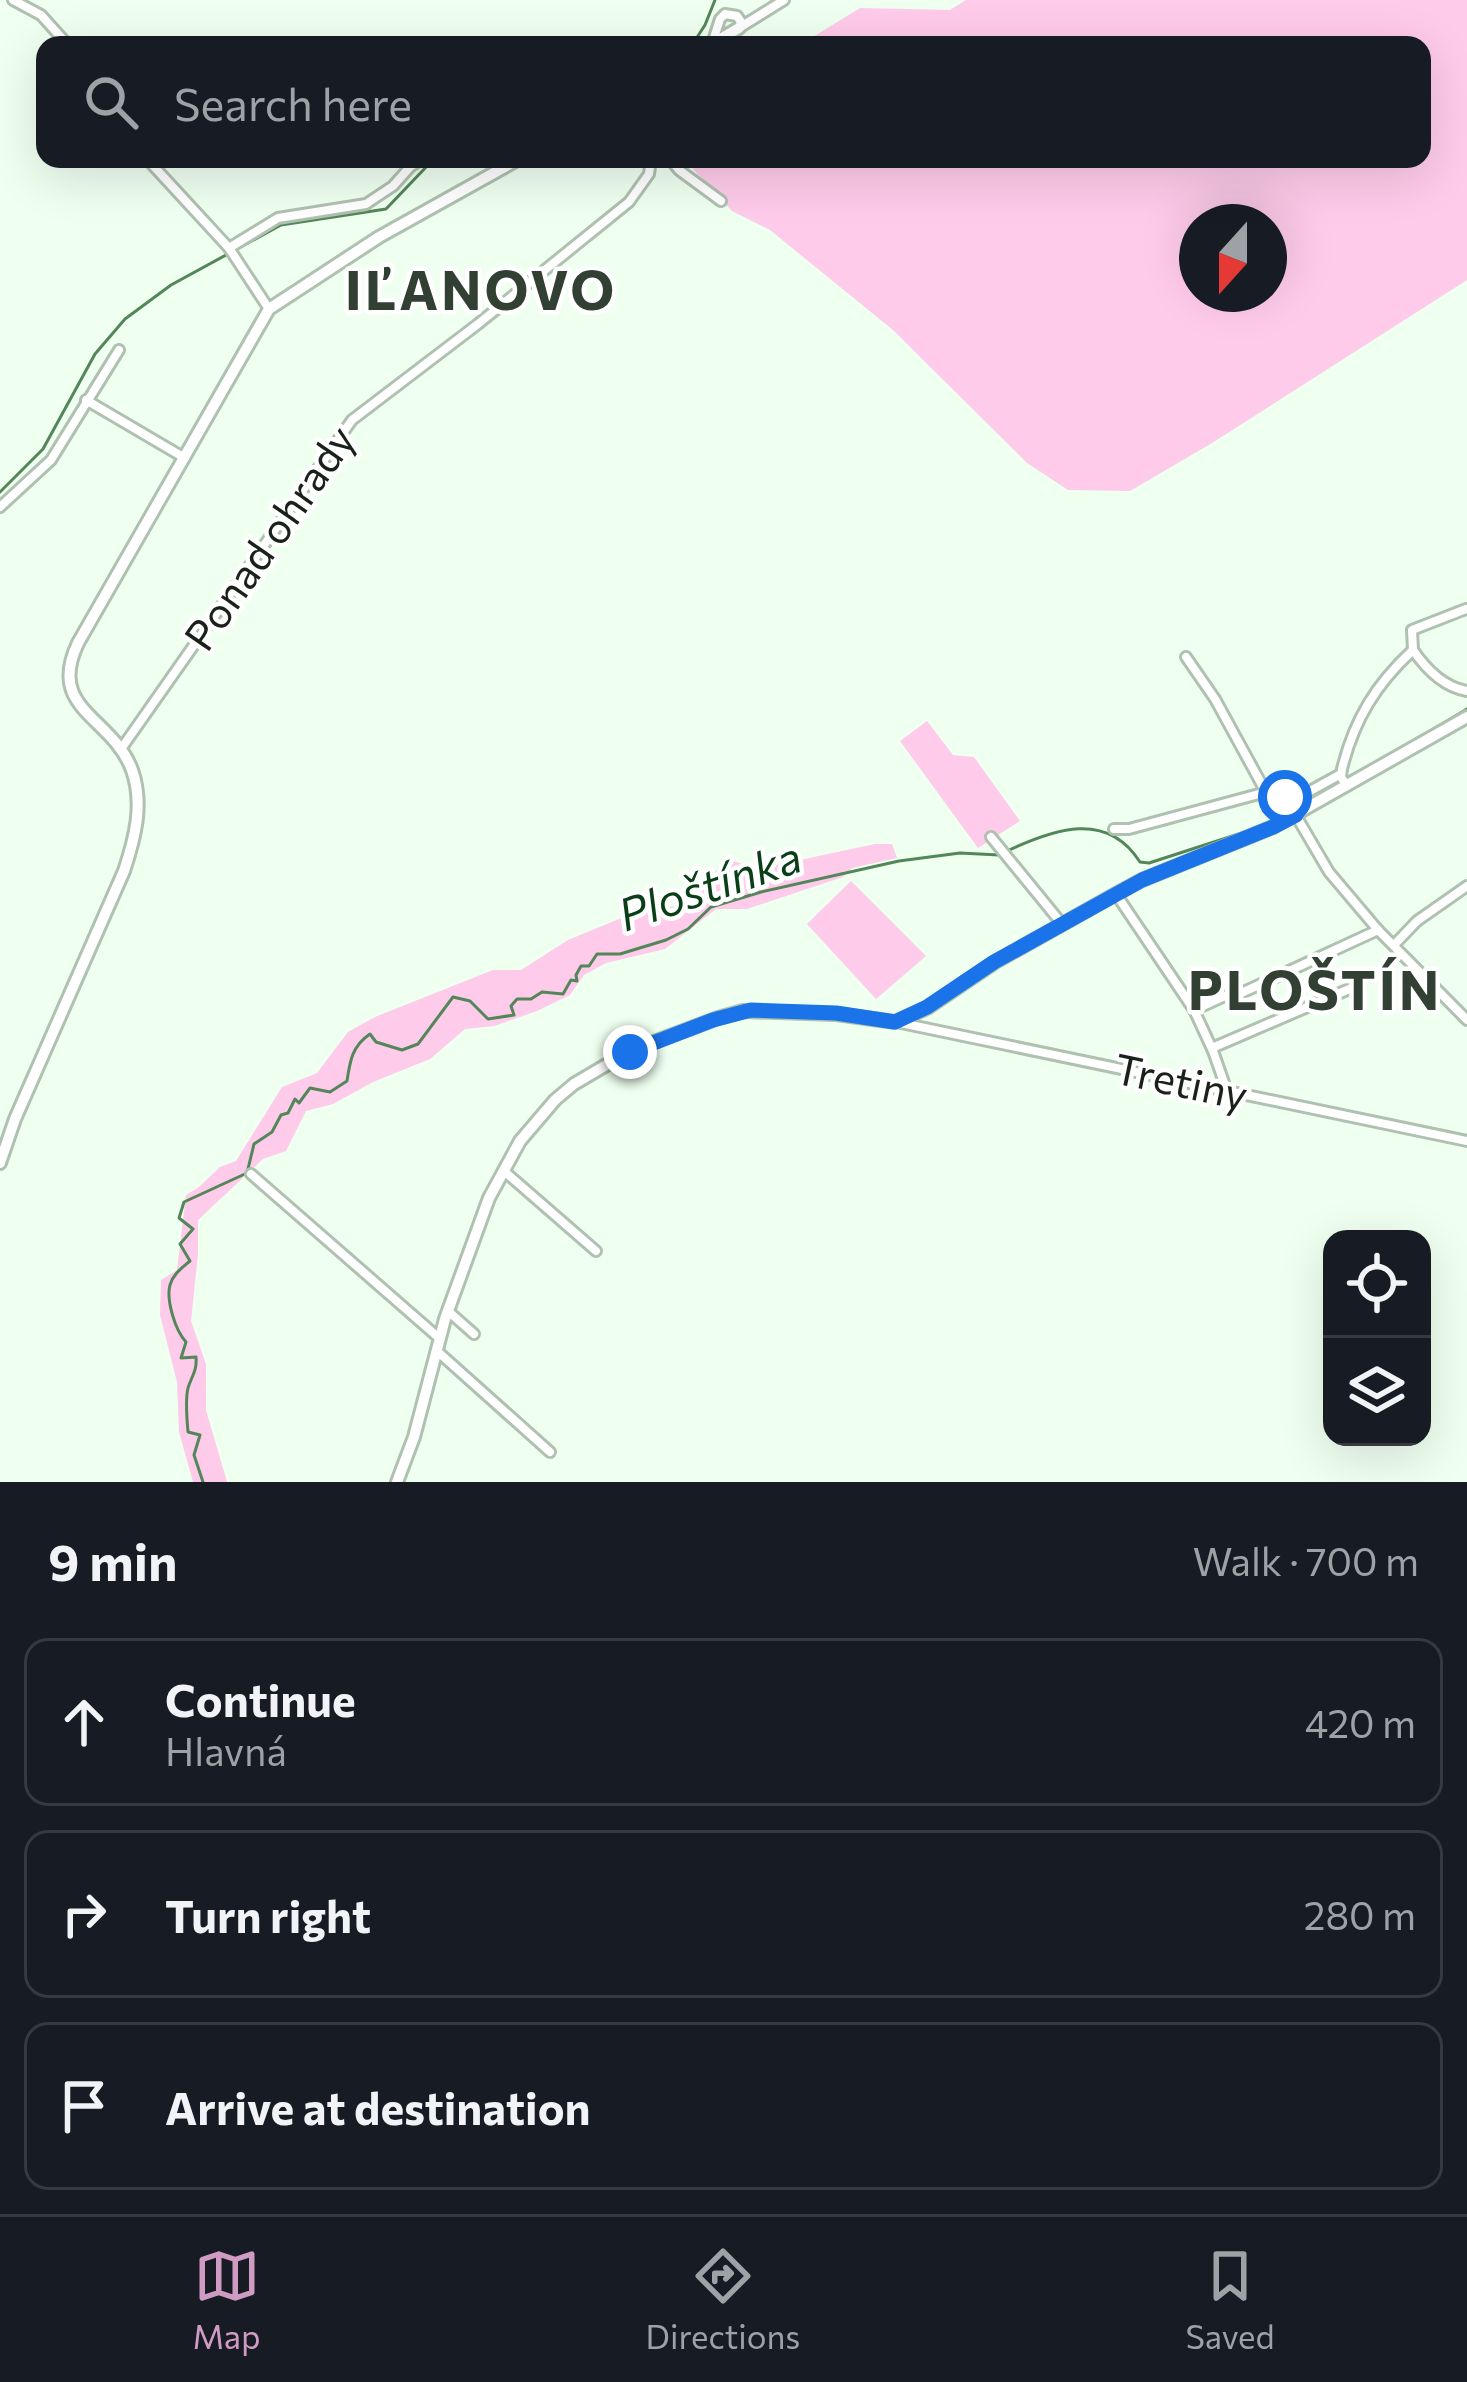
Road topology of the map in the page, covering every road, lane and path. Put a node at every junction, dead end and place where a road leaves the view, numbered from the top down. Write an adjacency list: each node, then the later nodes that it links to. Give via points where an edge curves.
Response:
1 (13, 0): 4 (street)
2 (784, 0): 3 (street)
3 (739, 28): 5 (street, via 737,16 725,14); 6 (street)
4 (60, 36)
5 (714, 36)
6 (725, 36)
7 (155, 168): 13 (street)
8 (409, 168): 13 (street, via 366,204 278,218)
9 (495, 168): 14 (street)
10 (650, 168): 24 (street, Ponad ohrady, via 629,202 352,420)
11 (677, 168): 12 (street)
12 (722, 201)
13 (232, 252): 14 (street)
14 (269, 309): 17 (street)
15 (119, 350): 16 (street)
16 (86, 400): 17 (street); 18 (street, via 50,460)
17 (184, 458): 24 (street, via 68,668 76,701)
18 (0, 507)
19 (1466, 609): 20 (street, via 1417,626)
20 (1413, 650): 22 (street, via 1450,687); 25 (street, via 1359,717)
21 (1186, 657): 26 (street)
22 (1467, 691)
23 (1467, 717): 25 (street)
24 (122, 749): 42 (street, via 137,796 133,845)
25 (1344, 780): 27 (street)
26 (1271, 790): 27 (street); 28 (street)
27 (1296, 808): 31 (street, via 1273,827); 33 (street, via 1330,872)
28 (1114, 829)
29 (991, 837): 32 (street)
30 (1467, 886): 34 (street)
31 (1116, 894): 32 (street); 36 (street)
32 (1062, 924): 38 (street)
33 (1378, 930): 34 (street); 36 (street)
34 (1394, 945): 37 (street)
35 (1354, 987): 39 (street)
36 (1194, 1010): 39 (street)
37 (1467, 1020)
38 (895, 1022): 40 (street, Tretiny); 43 (street, via 751,1010 653,1042 564,1093)
39 (1212, 1048): 40 (street)
40 (1228, 1092): 41 (street, Tretiny)
41 (1467, 1142)
42 (0, 1163)
43 (503, 1170): 45 (street); 46 (street)
44 (251, 1174): 48 (street)
45 (596, 1252)
46 (448, 1311): 47 (street); 48 (street)
47 (474, 1334)
48 (439, 1345): 49 (street); 50 (street)
49 (550, 1452)
50 (398, 1482)

